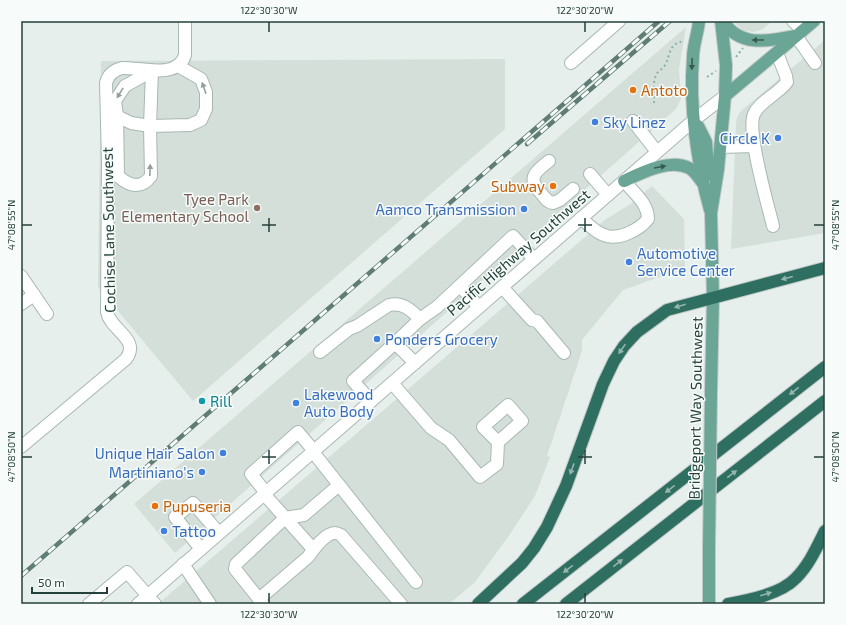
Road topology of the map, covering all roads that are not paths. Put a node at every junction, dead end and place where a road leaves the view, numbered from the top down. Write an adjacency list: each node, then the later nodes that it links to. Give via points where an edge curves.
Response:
1 (185, 21): 11 (street, via 185,55)
2 (619, 21): 9 (street)
3 (699, 21): 15 (main road, Bridgeport Way Southwest, one-way to 15, via 693,56)
4 (722, 21): 7 (main road, one-way to 4, via 775,39 749,40 738,37); 13 (main road, Bridgeport Way Southwest, via 726,65)
5 (794, 21): 7 (street)
6 (814, 21): 7 (main road, Pacific Highway Southwest)
7 (800, 33): 8 (main road, Pacific Highway Southwest); 10 (street)
8 (777, 53): 13 (main road, Pacific Highway Southwest); 18 (street, via 787,82 753,115 751,126)
9 (571, 63)
10 (815, 63)
11 (178, 66): 12 (street, Cochise Lane Southwest); 17 (street, one-way to 11, via 190,125 202,120 206,109 206,92 201,79)
12 (152, 71): 14 (street, one-way to 14, via 125,86 115,102); 17 (street); 51 (street, Cochise Lane Southwest, via 117,69 106,83 107,312 110,321 129,343 129,355)
13 (725, 96): 15 (street, Pacific Highway Southwest); 19 (main road, Bridgeport Way Southwest)
14 (117, 116): 17 (street, via 131,123); 17 (street, one-way to 17, via 118,176 125,183 137,185 146,182 151,176)
15 (694, 120): 20 (street, Pacific Highway Southwest); 24 (main road, Bridgeport Way Southwest); 25 (main road, via 706,142 708,168)
16 (633, 121): 20 (street)
17 (150, 126)
18 (754, 146): 19 (street); 30 (street)
19 (720, 147): 25 (main road, Bridgeport Way Southwest)
20 (657, 152): 23 (street, Pacific Highway Southwest)
21 (549, 161): 26 (street, via 535,173 534,181 536,188 547,201 553,203 560,200)
22 (590, 174): 27 (street)
23 (624, 181): 24 (main road, one-way to 24, via 649,169 678,165 691,169); 27 (street, Pacific Highway Southwest); 29 (street, via 646,206 648,219 642,226 616,236 608,236 601,234)
24 (702, 182): 28 (main road, Bridgeport Way Southwest)
25 (716, 188): 28 (main road, Bridgeport Way Southwest)
26 (573, 189)
27 (608, 195): 29 (street, Pacific Highway Southwest)
28 (711, 214): 37 (main road, Bridgeport Way Southwest)
29 (581, 218): 31 (street, Pacific Highway Southwest)
30 (773, 226)
31 (534, 259): 34 (street, Pacific Highway Southwest); 35 (street, via 513,236)
32 (825, 268): 37 (highway, one-way to 37)
33 (21, 276): 36 (street)
34 (505, 285): 39 (street, Pacific Highway Southwest); 44 (street, via 537,315 537,322)
35 (460, 286): 39 (street); 41 (street)
36 (34, 295): 38 (street); 40 (street)
37 (713, 298): 68 (highway, one-way to 68, via 667,310 649,322 624,346 603,384 566,486 547,527 522,563); 71 (main road, Bridgeport Way Southwest, bridge)
38 (21, 304)
39 (479, 307): 45 (street, Pacific Highway Southwest)
40 (47, 314)
41 (420, 319): 42 (street); 43 (street, via 410,309 395,303 349,329)
42 (395, 343): 45 (street); 48 (street, via 354,381)
43 (320, 352)
44 (564, 353)
45 (415, 363): 47 (street, Pacific Highway Southwest)
46 (825, 367): 69 (highway, one-way to 69)
47 (392, 383): 48 (street, Pacific Highway Southwest); 50 (street, via 431,428 449,440 480,477 496,464)
48 (371, 401): 52 (street, Pacific Highway Southwest)
49 (825, 401): 70 (highway, one-way to 49)
50 (498, 442)
51 (21, 447)
52 (313, 451): 53 (street); 54 (street, Pacific Highway Southwest); 54 (street, via 298,432 251,474)
53 (339, 485): 55 (street, via 304,515); 61 (street)
54 (265, 493): 55 (street); 57 (street, Pacific Highway Southwest)
55 (285, 518): 59 (street); 63 (street, via 236,564 235,568)
56 (825, 531): 72 (highway, one-way to 56, via 776,591 796,579 816,552)
57 (220, 533): 58 (street, Pacific Highway Southwest); 58 (street, via 193,503 175,517)
58 (201, 549): 60 (street, Pacific Highway Southwest)
59 (313, 549): 63 (street, via 308,557); 67 (street, via 328,535 341,535)
60 (183, 564): 62 (street, Pacific Highway Southwest); 64 (street)
61 (416, 582)
62 (151, 600): 65 (street, via 127,572); 66 (street, Pacific Highway Southwest)
63 (261, 602)
64 (207, 603)
65 (89, 604)
66 (138, 604)
67 (401, 604)
68 (478, 604)
69 (523, 604)
70 (566, 604)
71 (709, 604)
72 (728, 604)

